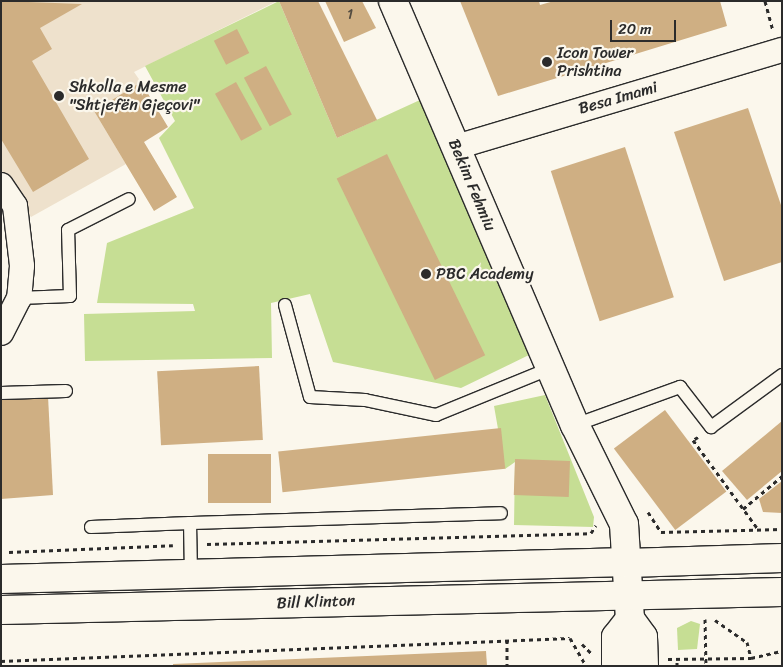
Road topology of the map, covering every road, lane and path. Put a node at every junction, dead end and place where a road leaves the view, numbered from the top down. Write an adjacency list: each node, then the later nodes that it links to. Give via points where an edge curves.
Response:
1 (393, 1): 3 (main road, Bekim Fehmiu)
2 (782, 50): 3 (street, Besa Imami)
3 (456, 148): 9 (main road, Bekim Fehmiu)
4 (1, 185): 6 (street, via 15,206 21,232)
5 (128, 199): 6 (lane, via 68,230 70,296)
6 (19, 298): 8 (street)
7 (285, 305): 9 (lane, via 310,397 365,400 436,415)
8 (1, 333)
9 (551, 368): 13 (main road, Bekim Fehmiu)
10 (782, 375): 14 (lane)
11 (66, 391): 12 (lane)
12 (1, 393)
13 (575, 425): 14 (lane, via 680,387); 27 (main road, Bekim Fehmiu, via 624,524)
14 (711, 427): 16 (path, via 693,440)
15 (782, 476): 16 (path)
16 (743, 509): 22 (path)
17 (501, 513): 18 (lane)
18 (190, 523): 20 (lane); 24 (lane)
19 (597, 524): 24 (path, via 591,533)
20 (91, 526)
21 (782, 529): 22 (path)
22 (758, 530): 23 (path)
23 (661, 532)
24 (190, 544): 25 (path); 28 (lane)
25 (1, 552)
26 (782, 558): 27 (main road, Bill Klinton)
27 (628, 562): 28 (main road, Bill Klinton); 31 (main road)
28 (191, 574): 29 (main road, Bill Klinton)
29 (1, 579)
30 (782, 592): 31 (main road, Bill Klinton)
31 (630, 607): 32 (main road, Bill Klinton); 42 (main road, via 616,637); 43 (main road, via 643,637)
32 (1, 610)
33 (698, 618): 34 (path)
34 (705, 618): 37 (path, via 734,629 747,642); 38 (path)
35 (507, 640): 39 (path); 40 (path); 41 (path, via 570,638)
36 (782, 651): 37 (path)
37 (751, 658): 38 (path)
38 (706, 659): 44 (path, via 677,659); 45 (path)
39 (1, 661)
40 (507, 666)
41 (586, 666)
42 (616, 666)
43 (644, 666)
44 (677, 666)
45 (706, 666)

